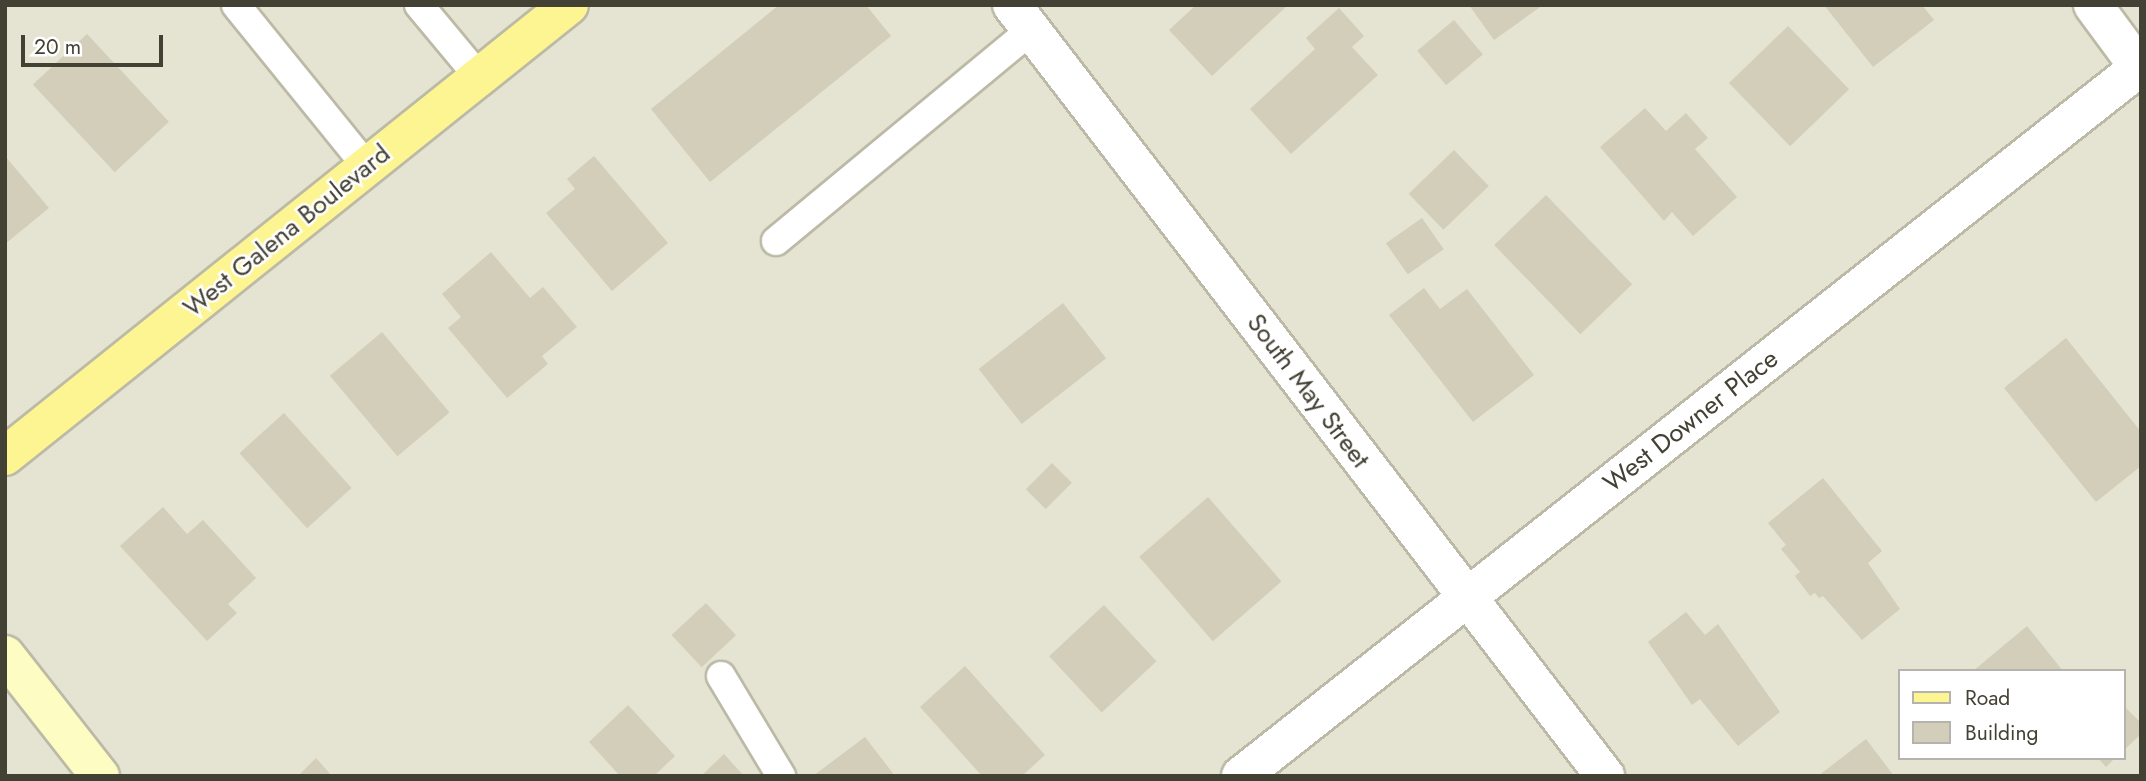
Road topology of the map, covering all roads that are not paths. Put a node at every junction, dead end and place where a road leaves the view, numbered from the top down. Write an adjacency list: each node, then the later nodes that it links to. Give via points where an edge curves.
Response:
1 (236, 5): 8 (lane)
2 (419, 5): 7 (lane)
3 (569, 5): 7 (main road, West Galena Boulevard)
4 (2093, 5): 6 (street)
5 (1022, 18): 9 (lane); 11 (street, South May Street)
6 (2140, 68): 11 (street, West Downer Place)
7 (479, 77): 8 (main road, West Galena Boulevard)
8 (367, 167): 10 (main road, West Galena Boulevard)
9 (776, 241)
10 (5, 456)
11 (1466, 598): 16 (street, West Downer Place); 17 (street, South May Street)
12 (5, 655): 14 (street)
13 (722, 676): 15 (lane)
14 (100, 776)
15 (781, 776)
16 (1241, 776)
17 (1605, 776)

